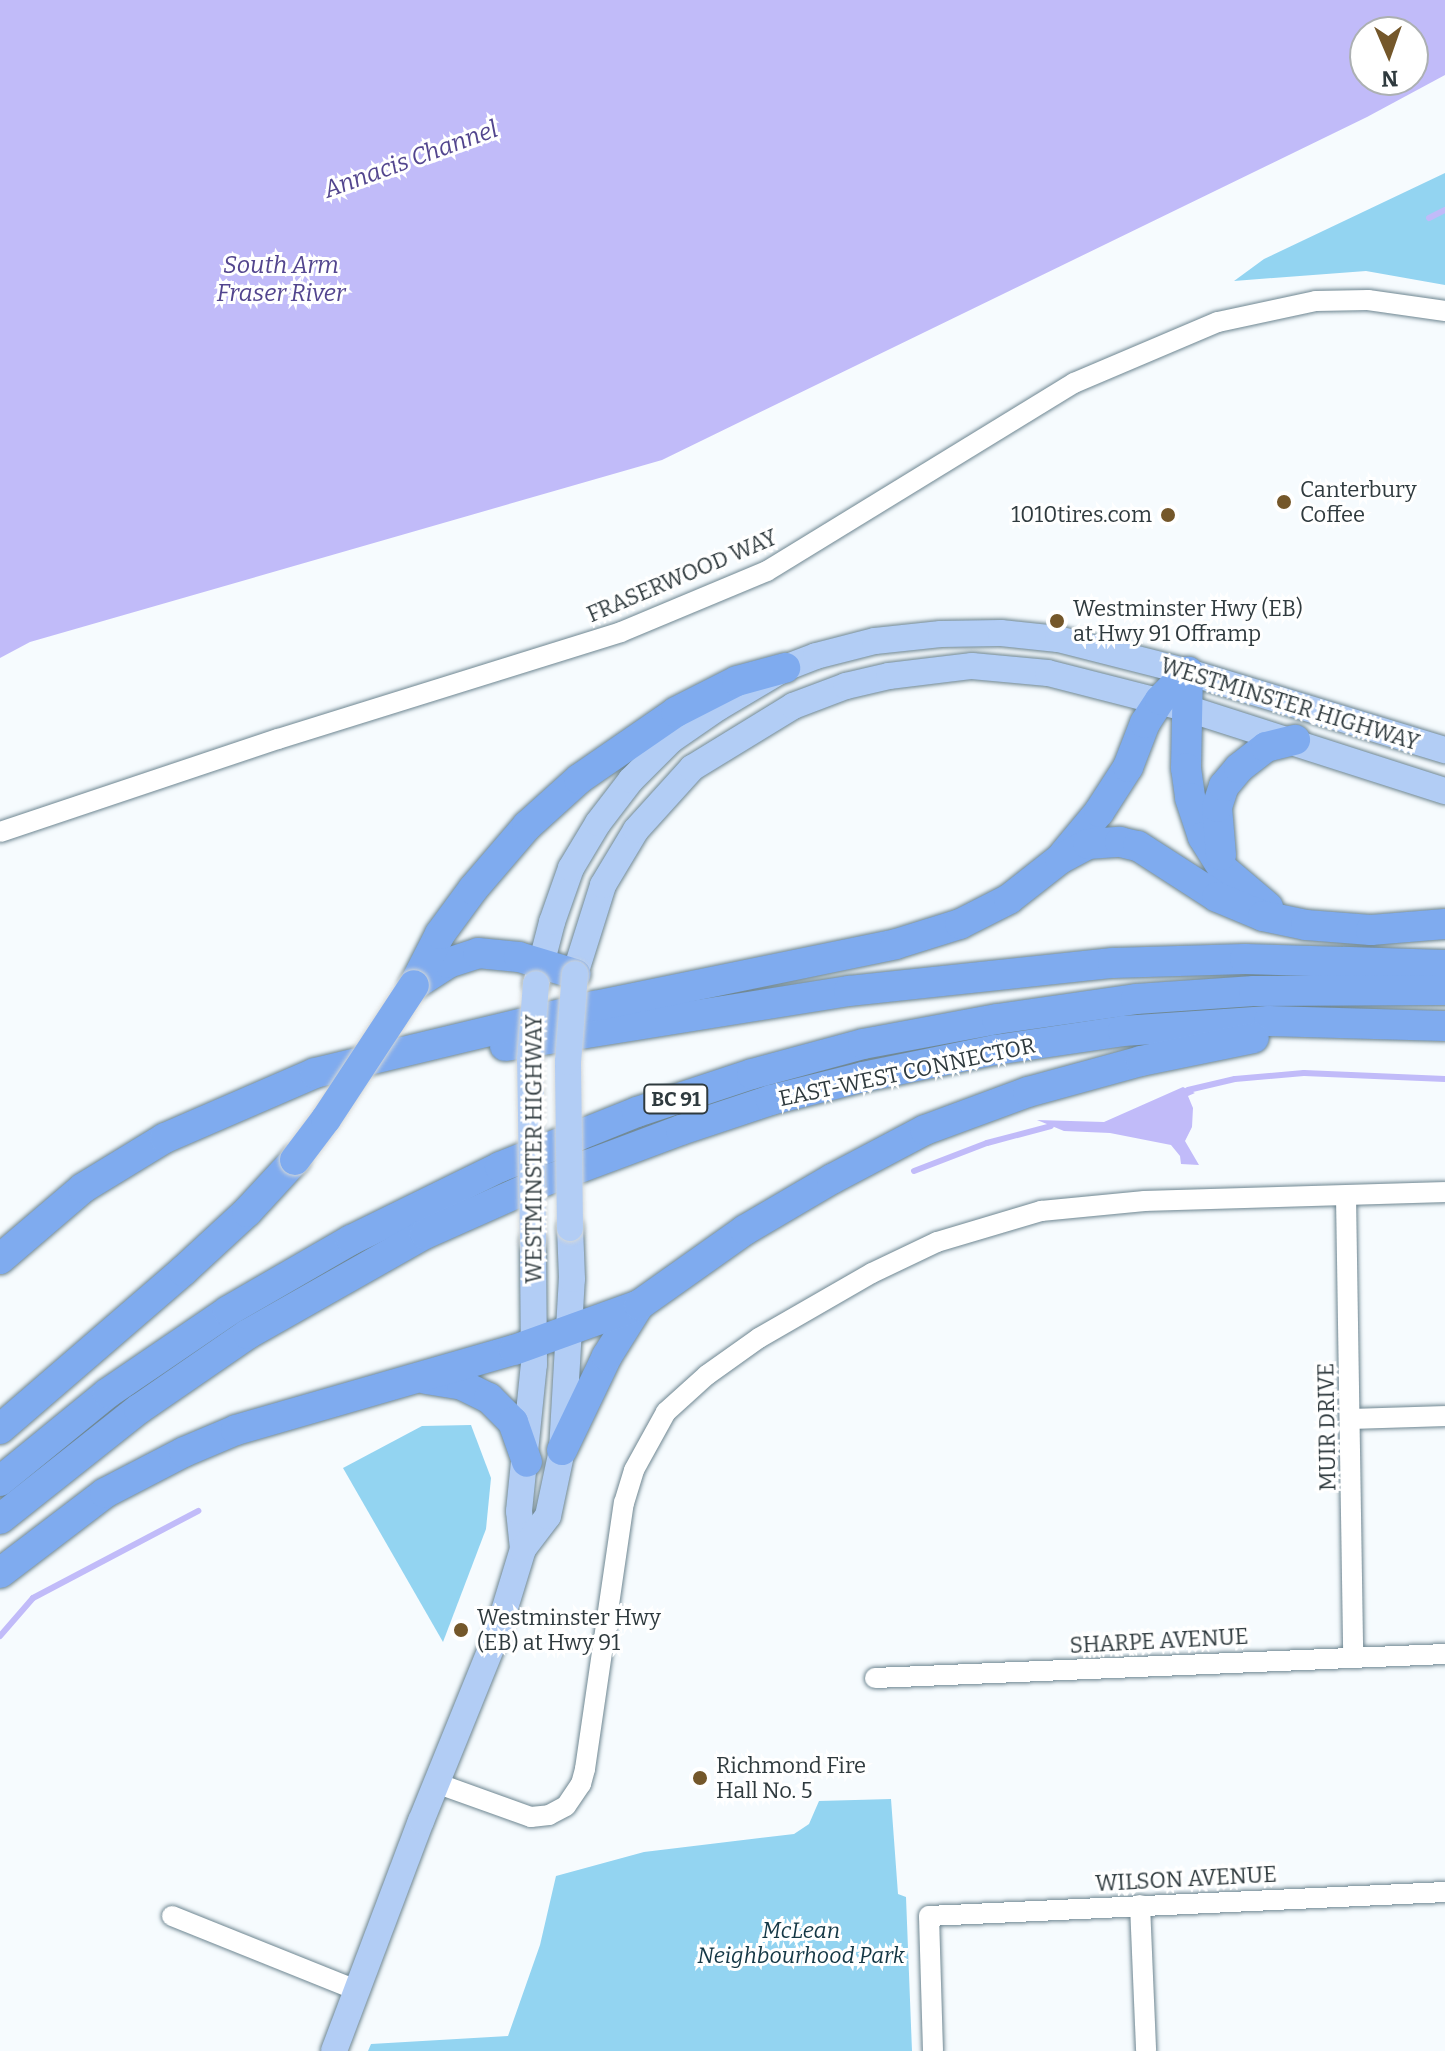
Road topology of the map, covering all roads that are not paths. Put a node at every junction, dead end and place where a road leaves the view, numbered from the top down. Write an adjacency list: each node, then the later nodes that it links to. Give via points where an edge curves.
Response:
1 (1445, 311): 9 (street, FRASERWOOD WAY, via 1368,300 1316,301 1218,322 1074,383 767,571 621,632)
2 (785, 668): 3 (main road, WESTMINSTER HIGHWAY, via 875,641 1001,633 1058,639); 15 (main road, WESTMINSTER HIGHWAY, via 671,740 631,780 571,868); 17 (highway, via 737,681 676,712 579,779 527,826 473,889 440,934)
3 (1188, 672): 4 (highway); 5 (highway); 7 (main road, WESTMINSTER HIGHWAY)
4 (1160, 700): 5 (main road, WESTMINSTER HIGHWAY); 10 (highway, via 1113,789); 16 (main road, WESTMINSTER HIGHWAY, via 1048,673 972,666 889,676 793,706 692,768 636,830 603,885)
5 (1189, 709): 6 (main road, WESTMINSTER HIGHWAY); 11 (highway, via 1190,798 1203,837)
6 (1295, 740): 8 (main road, WESTMINSTER HIGHWAY); 11 (highway, via 1266,747 1224,786 1217,807)
7 (1445, 750)
8 (1445, 791)
9 (0, 832)
10 (1060, 859): 13 (highway, via 1088,844 1138,846 1217,897 1263,916); 21 (highway, via 1009,899 960,924 896,944 432,1043 315,1073)
11 (1223, 869): 13 (highway, via 1266,907)
12 (1445, 924): 13 (highway, via 1371,930)
13 (1306, 925)
14 (1445, 965): 21 (highway, via 1245,959 1113,963 985,975 704,1012 500,1047)
15 (538, 974): 16 (highway); 17 (highway, via 478,953 448,963); 27 (main road, WESTMINSTER HIGHWAY, bridge, via 530,1060)
16 (575, 974): 26 (main road, WESTMINSTER HIGHWAY, bridge, via 568,1062)
17 (414, 985): 31 (highway, bridge, via 295,1160 247,1212)
18 (1445, 990): 34 (highway, EAST-WEST CONNECTOR / BC 91, via 1254,991 1136,999 997,1019 863,1044 637,1112 500,1167 351,1240 228,1311 108,1393)
19 (1340, 1021): 20 (highway, EAST-WEST CONNECTOR / BC 91); 25 (highway, via 1141,1061 1028,1092 925,1130 745,1230); 35 (highway, EAST-WEST CONNECTOR / BC 91, via 1123,1031 995,1050 771,1100 681,1130 542,1182 425,1234 248,1334 139,1409)
20 (1445, 1026)
21 (238, 1105): 24 (highway, via 165,1138 83,1188)
22 (1445, 1192): 23 (street)
23 (1346, 1196): 30 (street, MUIR DRIVE); 41 (street, via 1145,1201 1028,1214 924,1248 759,1338 666,1412 634,1470 624,1503 585,1769 566,1806 531,1817)
24 (0, 1259)
25 (639, 1305): 26 (highway); 32 (highway, via 607,1356)
26 (569, 1330): 27 (highway); 32 (main road, WESTMINSTER HIGHWAY)
27 (534, 1342): 28 (highway); 33 (main road, WESTMINSTER HIGHWAY)
28 (416, 1377): 33 (highway, via 462,1385 489,1398 513,1422); 37 (highway, via 236,1430 184,1452 105,1493)
29 (1445, 1416): 30 (street)
30 (1352, 1419): 39 (street, MUIR DRIVE)
31 (0, 1429)
32 (562, 1450): 36 (main road, WESTMINSTER HIGHWAY, via 548,1516)
33 (527, 1462): 36 (main road, WESTMINSTER HIGHWAY, via 519,1511)
34 (0, 1481)
35 (0, 1519)
36 (523, 1549): 41 (main road, WESTMINSTER HIGHWAY, via 497,1634)
37 (0, 1573)
38 (1445, 1654): 39 (street, SHARPE AVENUE)
39 (1353, 1657): 40 (street, SHARPE AVENUE)
40 (875, 1678)
41 (436, 1783): 45 (main road, WESTMINSTER HIGHWAY)
42 (1445, 1892): 43 (street, WILSON AVENUE)
43 (1140, 1905): 47 (street, WILSON AVENUE, via 929,1916); 48 (street)
44 (172, 1916): 45 (street)
45 (356, 1990): 46 (main road, WESTMINSTER HIGHWAY)
46 (334, 2051)
47 (933, 2051)
48 (1146, 2051)

